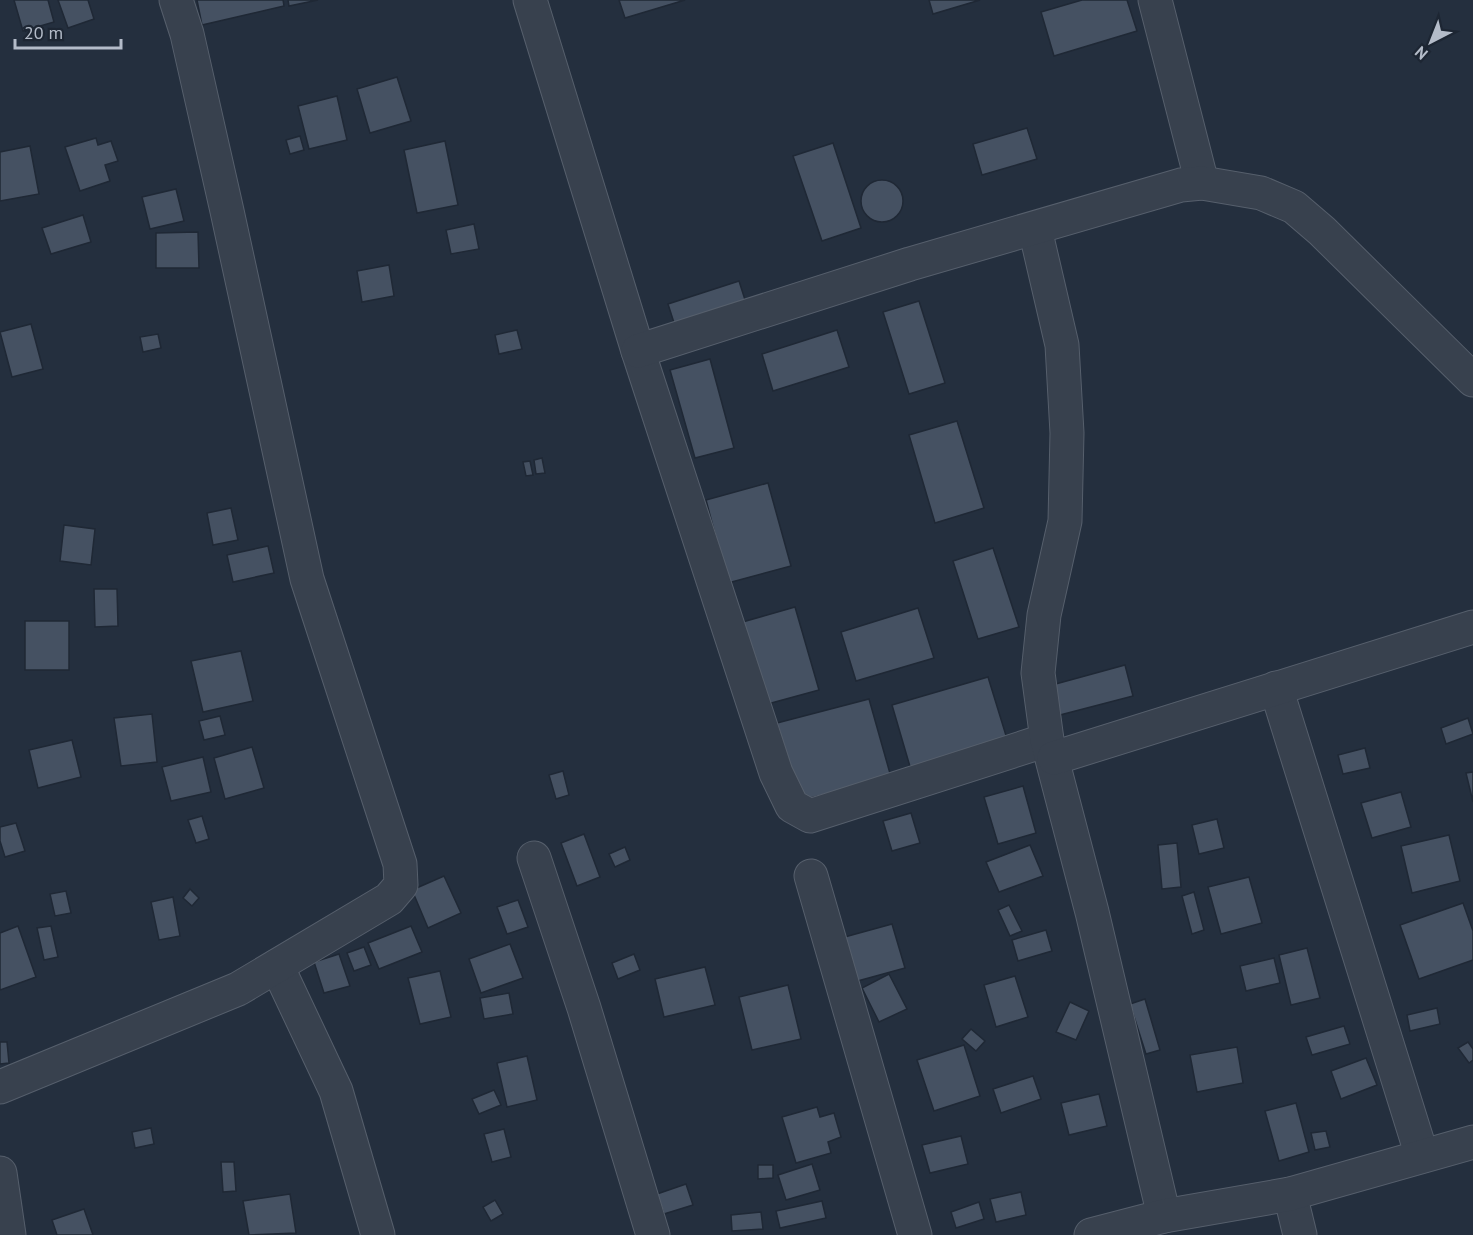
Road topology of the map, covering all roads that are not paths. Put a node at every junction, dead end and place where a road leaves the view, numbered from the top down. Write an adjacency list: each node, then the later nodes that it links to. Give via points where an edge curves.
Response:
1 (176, 0): 13 (street, via 228,211 308,579 400,864 401,885 389,899)
2 (530, 0): 6 (street)
3 (1155, 0): 4 (street)
4 (1202, 183): 5 (street, via 1181,185); 7 (street, via 1261,193 1294,207)
5 (1035, 229): 6 (street, via 910,264); 10 (street, via 1062,345 1066,433 1065,521 1039,644 1038,673)
6 (638, 351): 10 (street, via 776,773 792,806 810,816)
7 (1473, 380)
8 (1473, 627): 9 (street)
9 (1276, 688): 10 (street); 16 (street)
10 (1051, 749): 19 (street)
11 (534, 858): 22 (street)
12 (811, 876): 23 (street)
13 (278, 966): 14 (street, via 238,989); 21 (street, via 336,1091)
14 (0, 1087)
15 (1473, 1142): 16 (street)
16 (1422, 1156): 18 (street)
17 (0, 1173): 20 (street)
18 (1290, 1194): 19 (street); 25 (street)
19 (1164, 1216): 24 (street)
20 (9, 1235)
21 (378, 1235)
22 (653, 1235)
23 (915, 1235)
24 (1091, 1235)
25 (1300, 1235)

